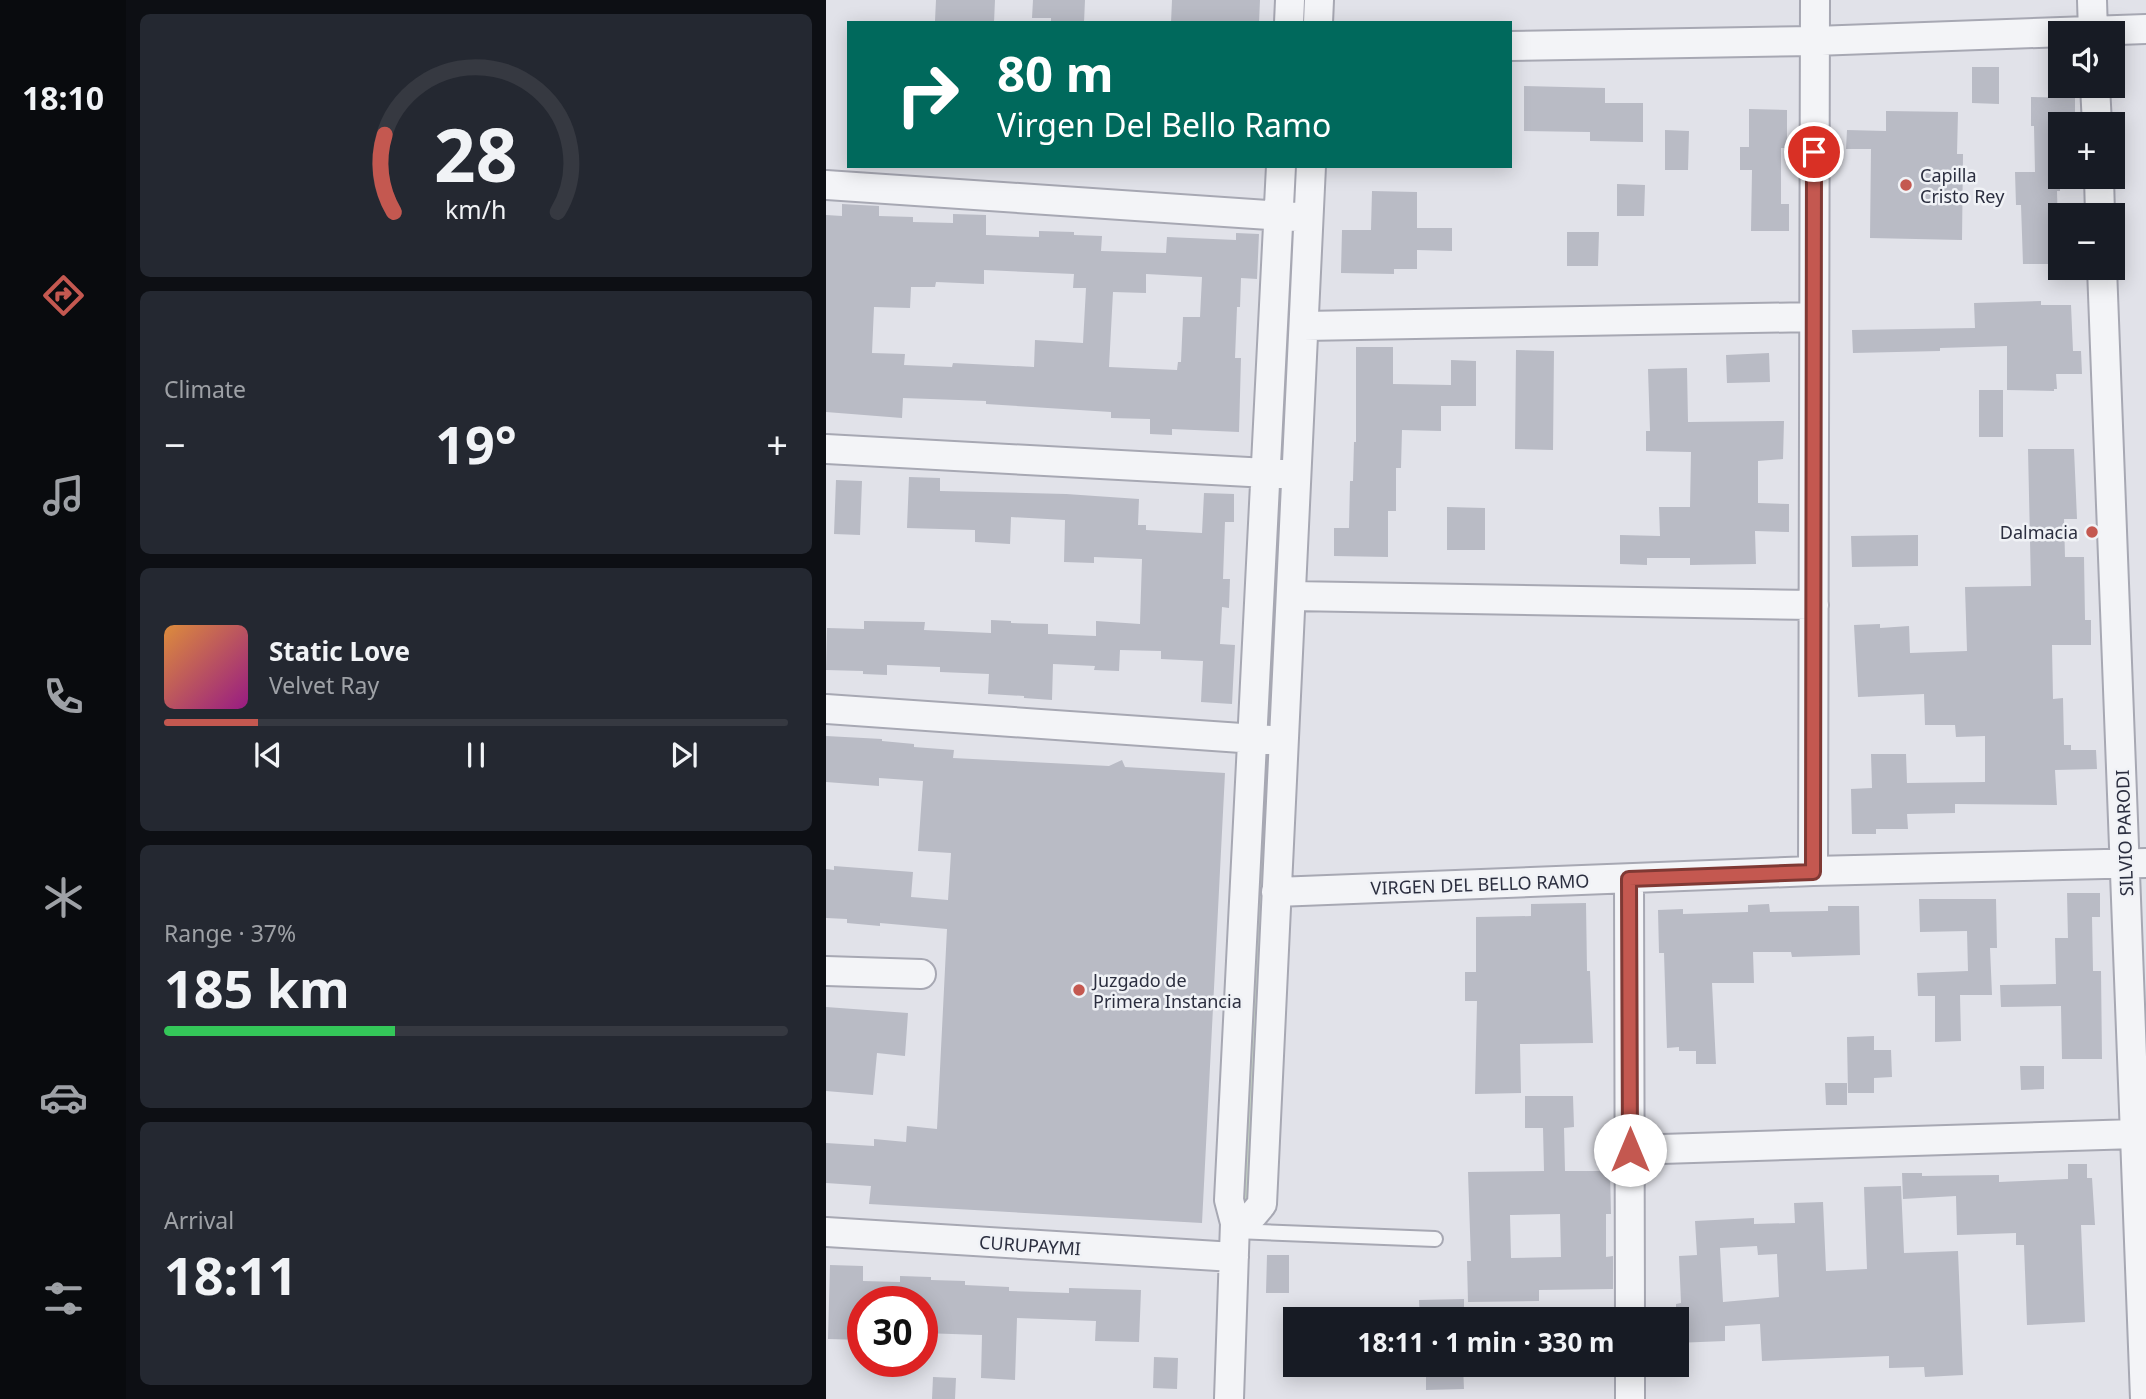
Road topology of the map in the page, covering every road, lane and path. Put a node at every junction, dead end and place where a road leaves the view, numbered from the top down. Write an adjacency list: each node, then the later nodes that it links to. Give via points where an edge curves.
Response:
1 (1290, 0): 5 (street)
2 (1319, 0): 6 (street)
3 (1815, 0): 11 (street)
4 (2092, 0): 7 (street)
5 (1289, 21)
6 (1318, 21)
7 (2093, 21)
8 (2146, 29): 9 (street)
9 (2125, 31)
10 (2048, 34): 11 (street)
11 (1815, 41): 12 (street); 19 (street)
12 (1512, 46)
13 (1281, 168): 16 (street)
14 (1311, 168): 17 (street)
15 (826, 185): 16 (street)
16 (1279, 215): 17 (street); 22 (street)
17 (1309, 218): 20 (street)
18 (2103, 280): 29 (street, SILVIO PARODI)
19 (1814, 317): 20 (street); 25 (street)
20 (1304, 326): 23 (street)
21 (826, 449): 22 (street)
22 (1266, 473): 23 (street); 27 (street)
23 (1296, 475): 24 (street)
24 (1291, 596): 25 (street); 28 (street)
25 (1814, 605): 30 (street)
26 (826, 709): 27 (street)
27 (1252, 739): 28 (street); 38 (street, via 1229,1200)
28 (1284, 741): 32 (street)
29 (2136, 864): 30 (street, VIRGEN DEL BELLO RAMO); 35 (street, SILVIO PARODI)
30 (1813, 872): 31 (street, VIRGEN DEL BELLO RAMO)
31 (1629, 879): 32 (street, VIRGEN DEL BELLO RAMO); 36 (street)
32 (1276, 892): 38 (street, via 1262,1204)
33 (826, 971): 34 (street)
34 (921, 974)
35 (2135, 1134): 36 (street); 44 (street, SILVIO PARODI)
36 (1630, 1150): 40 (street)
37 (826, 1233): 38 (street, CURUPAYMI)
38 (1235, 1237): 39 (lane); 42 (street)
39 (1435, 1239)
40 (1630, 1307)
41 (1630, 1377): 43 (street)
42 (1229, 1399)
43 (1630, 1399)
44 (2145, 1399)

